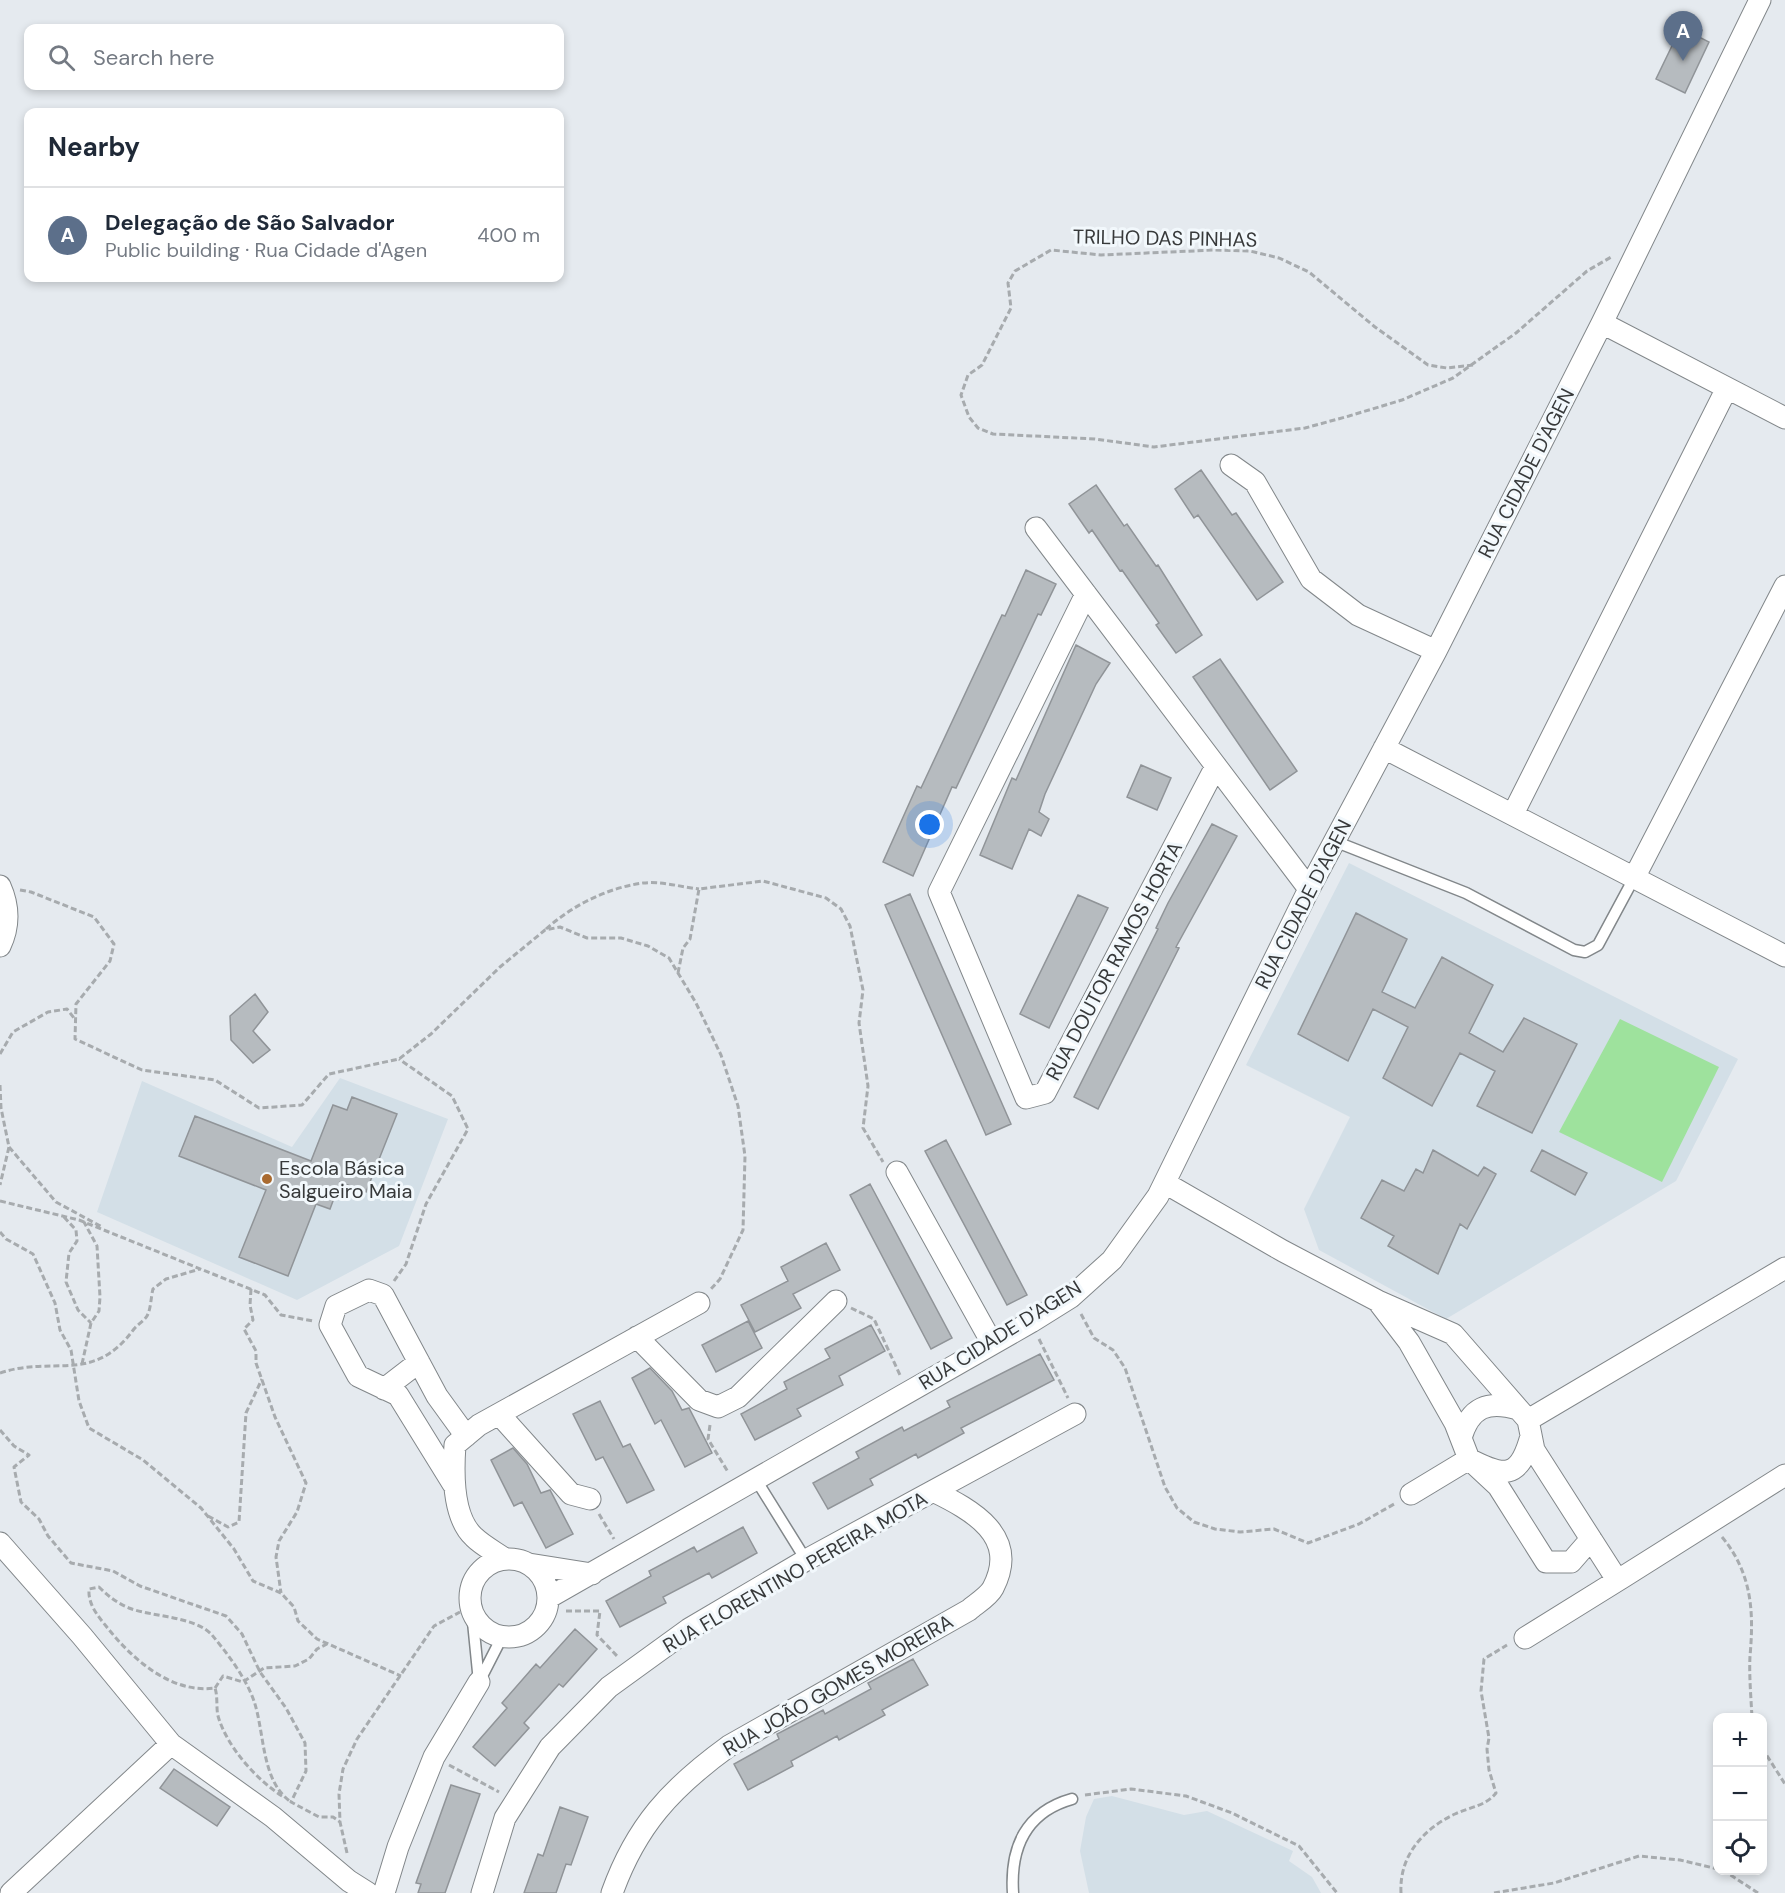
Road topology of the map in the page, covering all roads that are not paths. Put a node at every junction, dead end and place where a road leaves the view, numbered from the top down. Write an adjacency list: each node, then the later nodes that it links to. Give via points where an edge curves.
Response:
1 (1760, 0): 2 (street, RUA CIDADE D'AGEN)
2 (1602, 323): 3 (street); 9 (street, RUA CIDADE D'AGEN)
3 (1727, 388): 4 (street); 12 (street)
4 (1785, 418)
5 (1231, 465): 9 (street, via 1255,483 1311,579 1358,615)
6 (1036, 528): 8 (street)
7 (1785, 586): 14 (street)
8 (1086, 594): 11 (street); 11 (street, RUA DOUTOR RAMOS HORTA, via 939,892 1026,1098 1045,1093)
9 (1436, 651): 10 (street, RUA CIDADE D'AGEN)
10 (1384, 748): 12 (street); 13 (street, RUA CIDADE D'AGEN)
11 (1216, 766): 16 (street)
12 (1513, 814): 14 (street)
13 (1335, 841): 14 (lane, via 1466,893 1584,952 1598,945); 16 (street, RUA CIDADE D'AGEN)
14 (1634, 878): 18 (street)
15 (0, 886): 17 (street, via 8,909)
16 (1309, 889): 20 (street, RUA CIDADE D'AGEN)
17 (0, 946)
18 (1785, 956)
19 (897, 1172): 26 (street)
20 (1165, 1183): 23 (street); 26 (street, RUA CIDADE D'AGEN, via 1112,1260 1071,1297)
21 (1785, 1268): 31 (street)
22 (836, 1301): 25 (street, via 738,1397 718,1407 699,1400)
23 (1378, 1301): 31 (street, via 1452,1334); 33 (street, via 1409,1342)
24 (699, 1303): 25 (street)
25 (637, 1337): 29 (street)
26 (992, 1343): 36 (street, RUA CIDADE D'AGEN)
27 (419, 1362): 28 (street); 28 (street, via 383,1295 369,1290 336,1306 330,1325 357,1376); 32 (street)
28 (384, 1389): 37 (street, via 398,1395)
29 (499, 1414): 32 (street); 40 (street, via 571,1494)
30 (1075, 1414): 38 (street, RUA FLORENTINO PEREIRA MOTA)
31 (1525, 1422): 33 (street, via 1499,1403 1480,1409 1466,1421); 34 (street, via 1522,1461 1510,1470 1494,1472); 42 (street, via 1534,1450)
32 (466, 1436): 37 (street, via 455,1445)
33 (1461, 1438): 34 (street)
34 (1468, 1459): 39 (street); 42 (street, via 1498,1486 1546,1562 1570,1562)
35 (1785, 1475): 48 (street)
36 (746, 1483): 45 (lane); 47 (street, RUA CIDADE D'AGEN)
37 (453, 1484): 41 (street)
38 (933, 1491): 45 (street, RUA FLORENTINO PEREIRA MOTA); 60 (street, RUA JOÃO GOMES MOREIRA, via 969,1509 990,1527 1002,1557 993,1589 969,1610 729,1746 692,1773 652,1816 625,1857)
39 (1411, 1494)
40 (590, 1499)
41 (472, 1536): 44 (street); 49 (street)
42 (1591, 1539): 48 (street)
43 (0, 1543): 54 (street)
44 (505, 1559): 46 (street); 49 (street, via 483,1568)
45 (806, 1560): 59 (street, RUA FLORENTINO PEREIRA MOTA, via 689,1629 609,1687 550,1747 505,1818)
46 (529, 1564): 47 (street); 50 (street, via 546,1585)
47 (592, 1574): 50 (street, RUA CIDADE D'AGEN)
48 (1620, 1579): 52 (street)
49 (471, 1602): 51 (street, via 484,1628); 53 (lane)
50 (547, 1605): 51 (street, via 539,1623 528,1632)
51 (502, 1637): 53 (lane)
52 (1525, 1638)
53 (478, 1682): 58 (street, via 434,1757)
54 (171, 1744): 56 (street); 57 (street, via 273,1817)
55 (1072, 1798): 61 (lane, via 1050,1805 1023,1831)
56 (11, 1893)
57 (368, 1893)
58 (384, 1893)
59 (482, 1893)
60 (612, 1893)
61 (1012, 1893)

